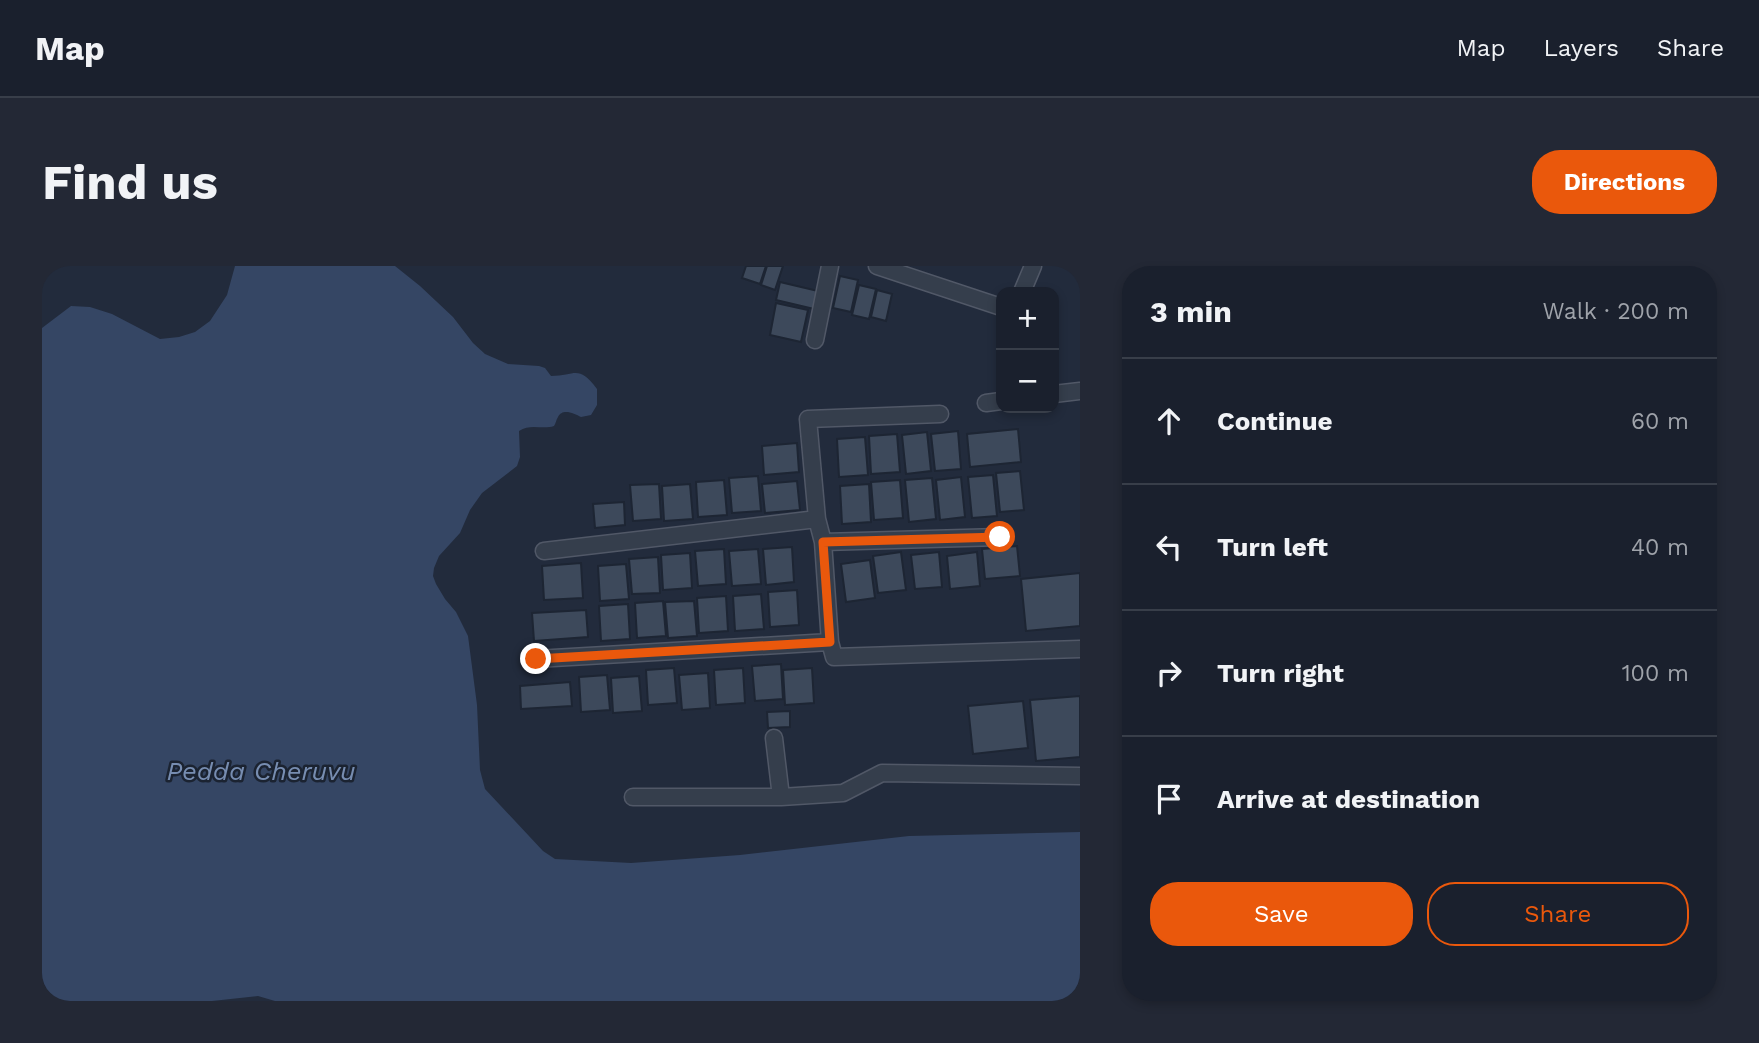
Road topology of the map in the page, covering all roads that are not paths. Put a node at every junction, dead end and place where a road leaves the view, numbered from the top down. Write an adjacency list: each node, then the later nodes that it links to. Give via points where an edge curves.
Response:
1 (830, 266): 6 (street)
2 (877, 266): 5 (street)
3 (1032, 266): 4 (street)
4 (1025, 287)
5 (996, 305)
6 (815, 340)
7 (1059, 394): 8 (street)
8 (1079, 396)
9 (940, 414): 10 (street, via 808,419)
10 (817, 519): 12 (street); 13 (street)
11 (1000, 537): 12 (street)
12 (823, 542): 14 (street)
13 (544, 551)
14 (830, 642): 15 (street, via 834,657); 16 (street)
15 (1080, 649)
16 (536, 659)
17 (774, 738): 20 (street)
18 (1080, 776): 20 (street, via 882,773 844,793)
19 (633, 797): 20 (street)
20 (781, 797)

